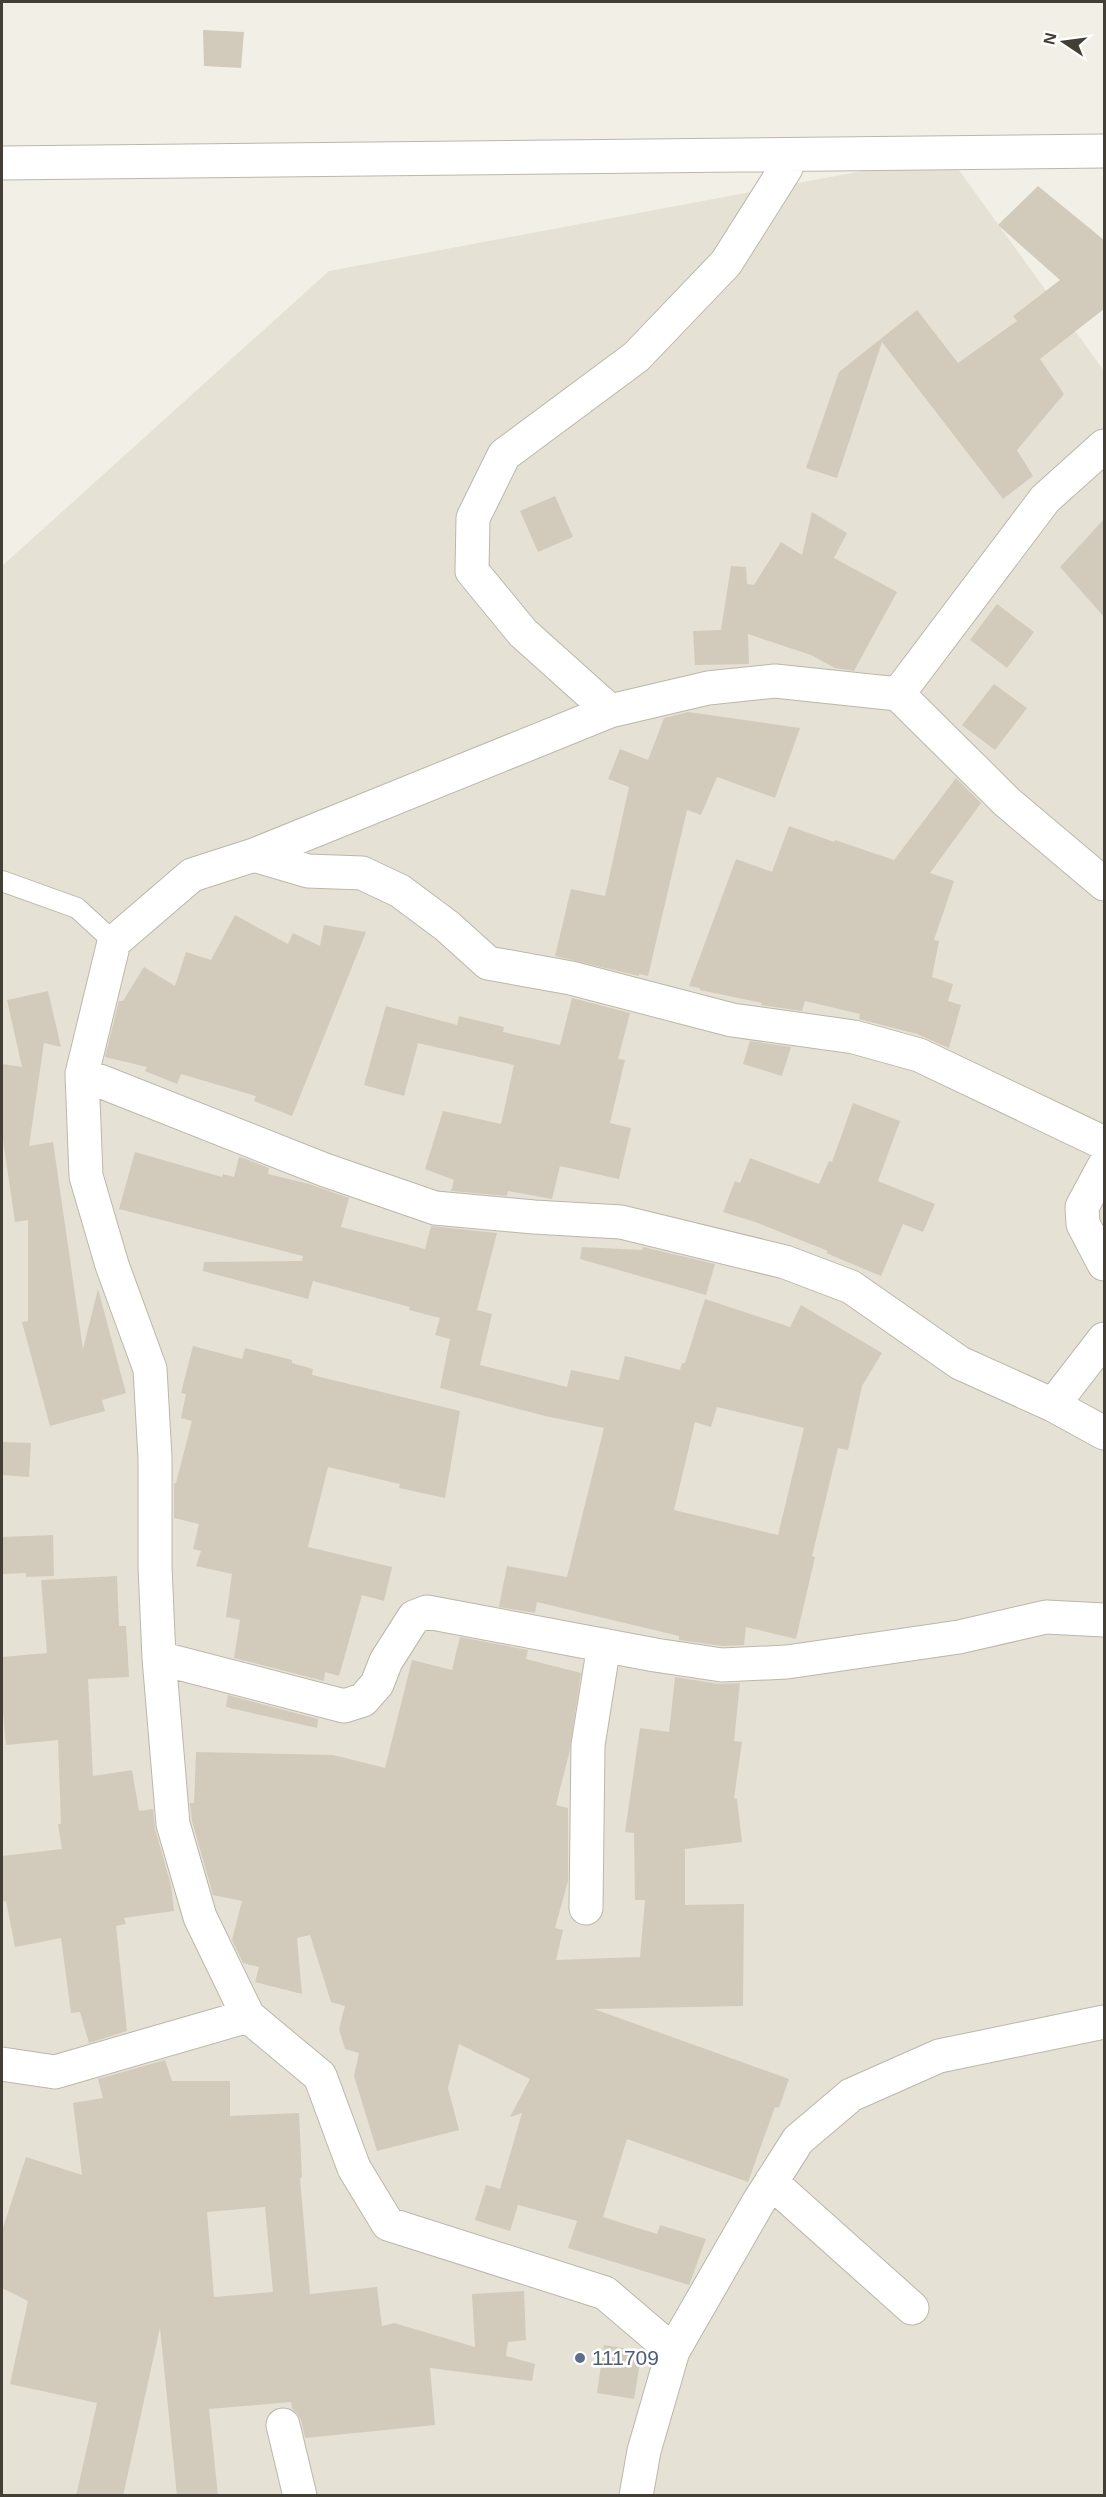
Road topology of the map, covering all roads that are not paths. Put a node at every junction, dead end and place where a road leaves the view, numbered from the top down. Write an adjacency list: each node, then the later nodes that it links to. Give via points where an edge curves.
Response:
1 (1104, 151): 2 (street)
2 (2, 163)
3 (786, 168): 6 (street, via 726,263 636,357 504,455 473,518 472,571 523,633)
4 (1104, 446): 5 (street, via 1045,499)
5 (898, 694): 6 (street, via 775,681 708,688); 9 (street, via 1007,802)
6 (610, 711): 7 (street)
7 (254, 855): 10 (street, via 192,875); 12 (street, via 308,871 362,873 400,891 488,963 571,978 732,1020 854,1037 919,1055)
8 (2, 881): 10 (lane, via 77,908)
9 (1104, 884)
10 (114, 942): 11 (street)
11 (82, 1074): 16 (street, via 325,1170 435,1208 621,1221 785,1262 851,1287 960,1363); 20 (street, via 86,1176 112,1265 150,1369)
12 (1104, 1143)
13 (1104, 1166): 14 (street, via 1082,1207 1083,1224)
14 (1104, 1264)
15 (1104, 1339): 16 (street)
16 (1053, 1405): 17 (street)
17 (1104, 1433)
18 (1104, 1620): 19 (street, via 1046,1617 959,1636 787,1662 722,1665)
19 (604, 1645): 20 (street, via 427,1612 414,1617 386,1661 377,1684 363,1700 344,1706); 21 (street, via 588,1745)
20 (159, 1658): 22 (street, via 173,1824 200,1917)
21 (586, 1908)
22 (248, 2016): 24 (street, via 55,2072); 27 (street, via 320,2076 354,2168 388,2224 605,2293)
23 (1104, 2022): 25 (street, via 939,2056 850,2095 798,2140)
24 (2, 2064)
25 (771, 2182): 26 (street); 27 (street)
26 (912, 2308)
27 (673, 2350): 30 (street, via 644,2451)
28 (283, 2425): 29 (street)
29 (300, 2496)
30 (636, 2496)

